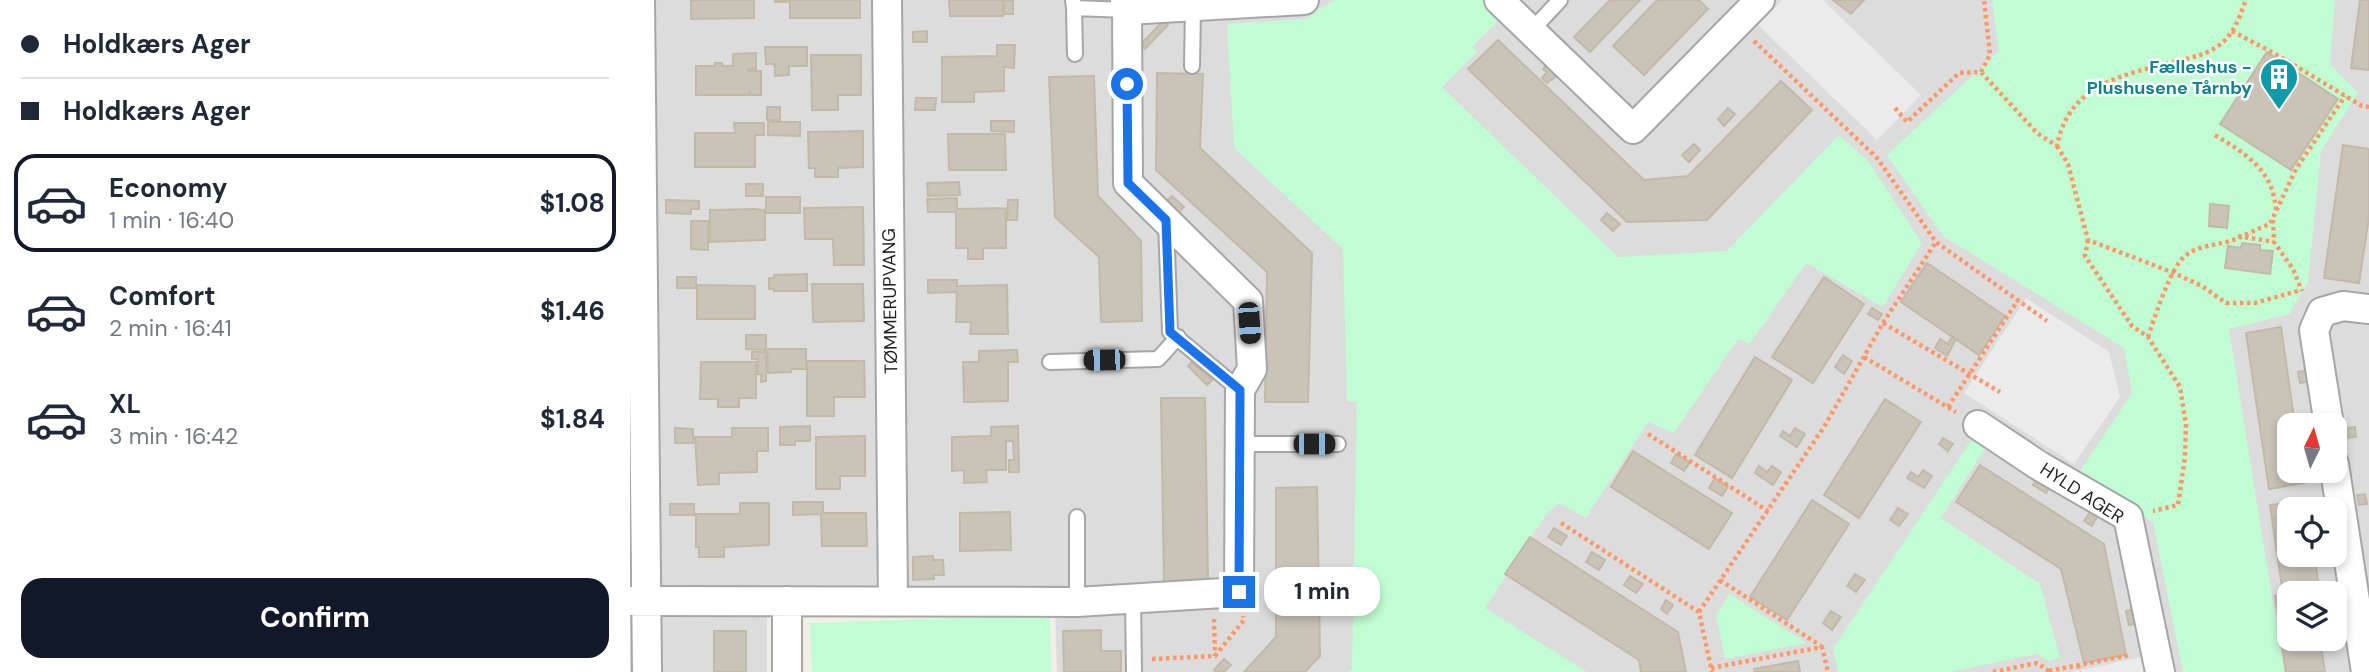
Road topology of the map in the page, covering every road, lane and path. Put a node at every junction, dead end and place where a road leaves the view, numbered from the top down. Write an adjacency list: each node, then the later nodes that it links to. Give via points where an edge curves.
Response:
1 (640, 0): 57 (street)
2 (887, 0): 59 (street, TØMMERUPVANG)
3 (1304, 0): 11 (street)
4 (1499, 0): 13 (street)
5 (1560, 0): 13 (lane)
6 (1760, 0): 12 (street)
7 (1984, 0): 17 (path, via 1990,55)
8 (2246, 0): 14 (path)
9 (1073, 4): 10 (lane); 15 (lane)
10 (1126, 5): 11 (street); 24 (street, via 1128,183)
11 (1193, 6): 16 (lane)
12 (1737, 25): 13 (street, via 1633,129); 27 (path, via 1877,158)
13 (1531, 31)
14 (2232, 31): 18 (path); 22 (path, via 2206,53 2103,82 2080,99 2061,125)
15 (1075, 54)
16 (1192, 66)
17 (1981, 72): 20 (path, via 1959,73 1908,122); 22 (path, via 2037,133)
18 (2345, 96): 19 (path); 23 (path, via 2296,169)
19 (2369, 107)
20 (1895, 108)
21 (2216, 135): 23 (path, via 2253,158 2268,179)
22 (2057, 146): 26 (path, via 2068,164)
23 (2275, 215): 25 (path, via 2270,224); 28 (path)
24 (1166, 220): 36 (lane, via 1170,332); 41 (street, via 1248,301 1252,369)
25 (2237, 236): 28 (path); 29 (path, via 2182,258)
26 (2088, 240): 29 (path); 37 (path, via 2085,256 2098,278 2132,326)
27 (1936, 242): 31 (path); 35 (path)
28 (2274, 242): 30 (path)
29 (2174, 273): 30 (path, via 2226,303 2255,303); 37 (path)
30 (2301, 290): 33 (path)
31 (2018, 300): 34 (path); 40 (path)
32 (2369, 309): 33 (street, via 2343,306)
33 (2322, 312): 44 (street, via 2314,330)
34 (2047, 321)
35 (1883, 323): 38 (path); 40 (path)
36 (1178, 337): 39 (lane, via 1158,359); 41 (lane)
37 (2148, 337): 52 (path, via 2180,387 2185,457 2178,505)
38 (1864, 357): 43 (path); 50 (path)
39 (1050, 362)
40 (1969, 373): 42 (path); 43 (path)
41 (1240, 390): 47 (street)
42 (2000, 392)
43 (1948, 407): 45 (path)
44 (2327, 413)
45 (1978, 425): 52 (street, HYLD AGER)
46 (1648, 434): 50 (path)
47 (1240, 444): 48 (lane); 55 (street)
48 (1338, 444)
49 (2337, 483): 74 (street)
50 (1768, 511): 54 (path)
51 (1077, 517): 60 (lane)
52 (2128, 517): 64 (street, HYLD AGER)
53 (1561, 523): 61 (path)
54 (1720, 580): 61 (path); 62 (path)
55 (1226, 593): 56 (street); 63 (path); 63 (path, via 1244,621)
56 (1133, 598): 60 (street); 66 (lane)
57 (638, 601): 58 (street); 69 (street)
58 (787, 601): 59 (street); 70 (street)
59 (893, 601): 60 (street)
60 (1077, 602)
61 (1699, 612): 67 (path)
62 (1822, 647): 67 (path); 71 (path)
63 (1215, 656): 66 (path)
64 (2158, 661): 65 (path)
65 (2078, 665): 68 (path); 73 (path)
66 (1134, 666)
67 (1712, 670)
68 (2049, 671): 72 (path, via 2037,663)
69 (647, 672)
70 (787, 672)
71 (1828, 672)
72 (1993, 672)
73 (2080, 672)
74 (2366, 672)

